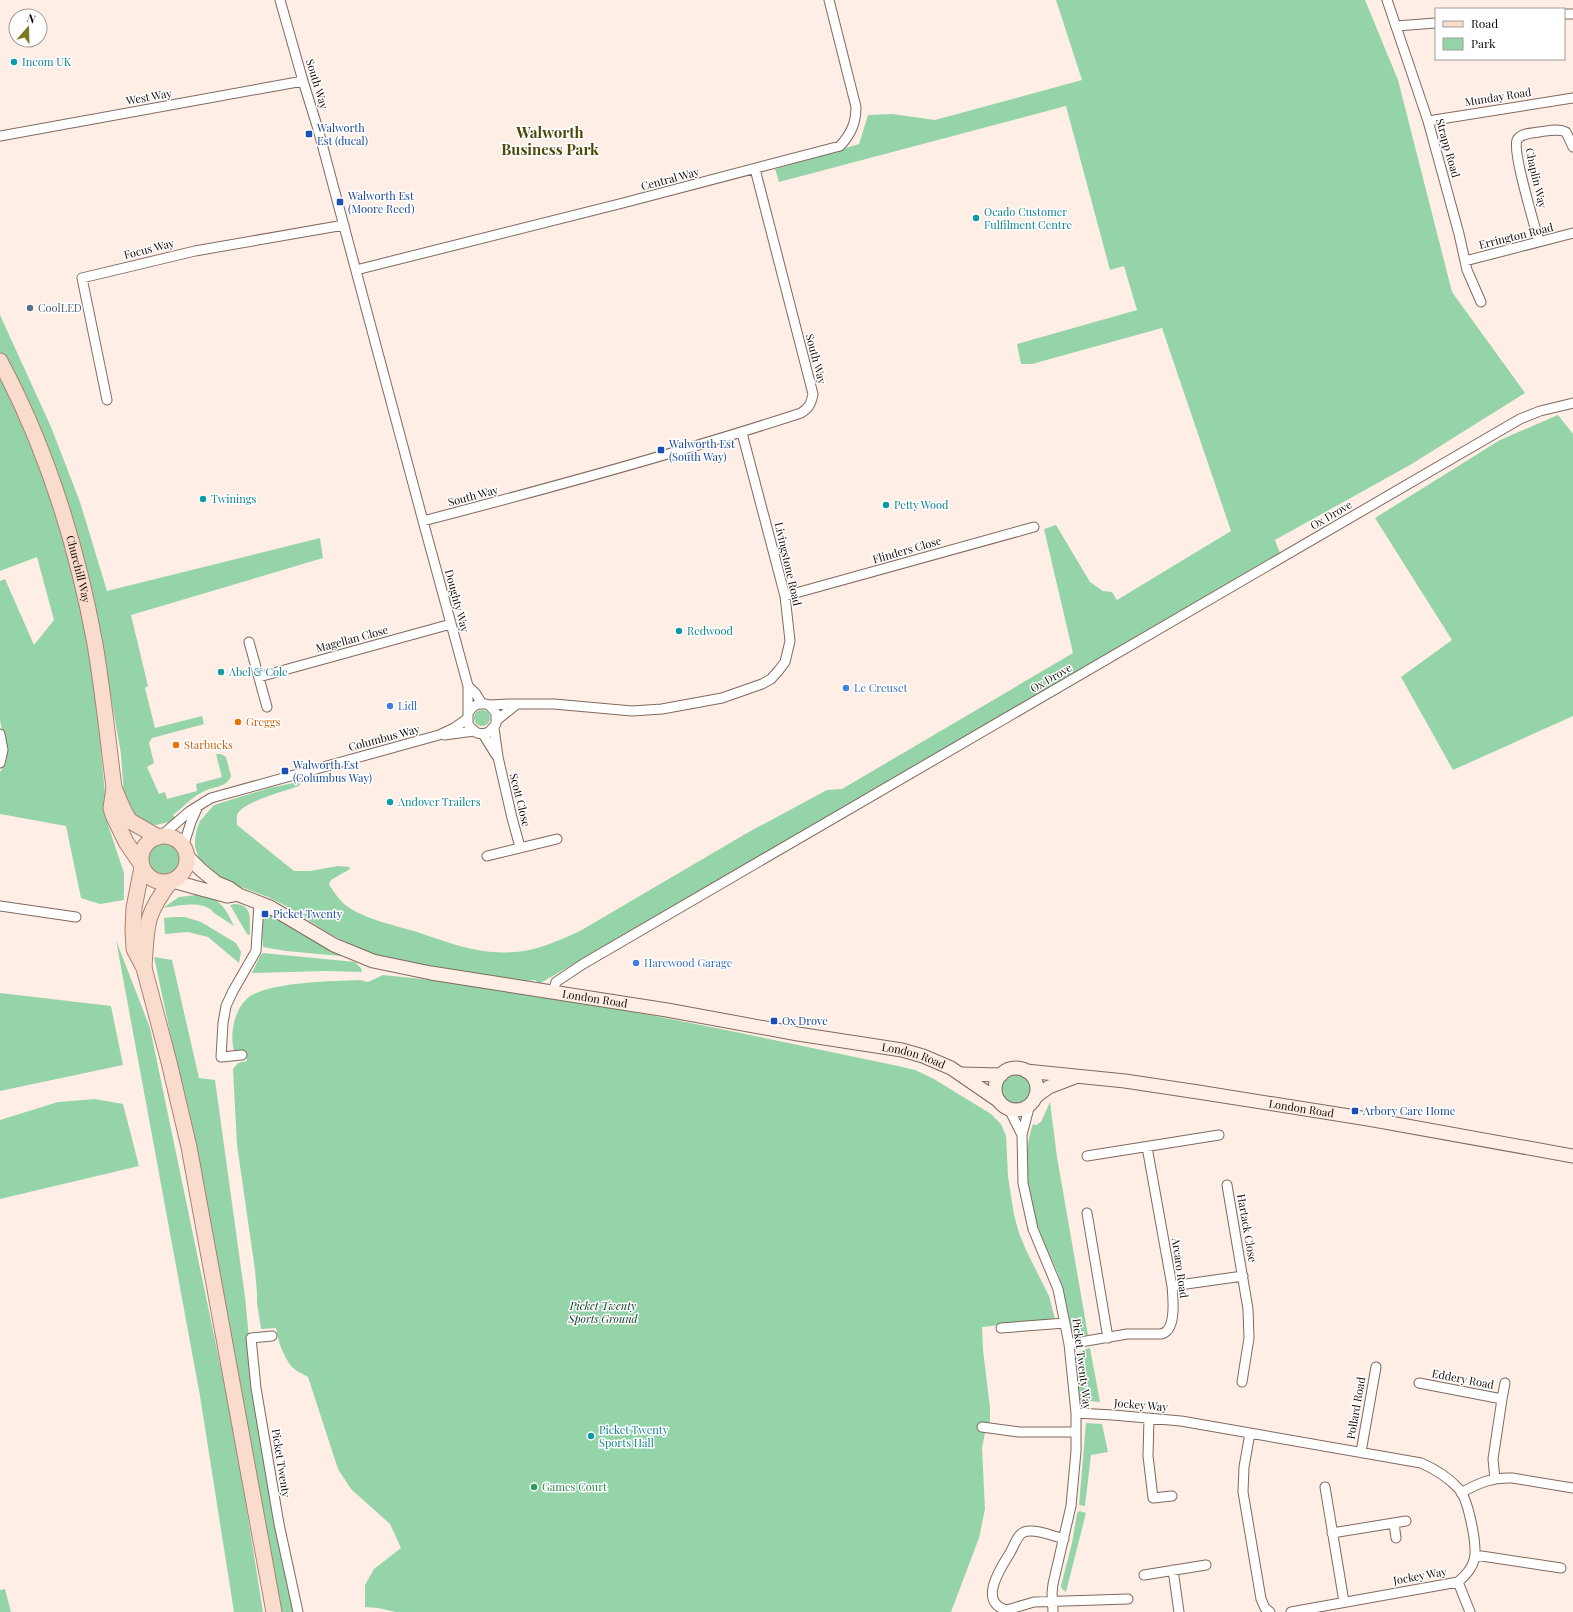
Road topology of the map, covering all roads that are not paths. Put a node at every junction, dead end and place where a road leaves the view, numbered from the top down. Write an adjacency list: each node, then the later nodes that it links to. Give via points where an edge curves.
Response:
1 (280, 0): 6 (street, South Way)
2 (829, 0): 11 (street, Central Way, via 856,107 852,129 840,146)
3 (1387, 0): 5 (street, Strapp Road)
4 (1435, 24): 5 (street)
5 (1396, 26): 8 (street, Strapp Road)
6 (303, 81): 9 (street, West Way); 12 (street, South Way)
7 (1573, 98): 8 (street, Munday Road)
8 (1428, 121): 15 (street, Strapp Road)
9 (0, 136)
10 (1573, 147): 14 (street, Chaplin Way, via 1566,132 1558,129 1526,134 1516,143 1518,164)
11 (755, 169): 16 (street, Central Way); 21 (street, South Way, via 813,394 807,409 800,413)
12 (344, 225): 16 (street, South Way); 19 (street, Focus Way, via 195,251 82,278)
13 (1573, 233): 14 (street, Errington Road)
14 (1539, 242): 15 (street, Errington Road)
15 (1465, 261): 17 (street, Strapp Road)
16 (356, 270): 22 (street, South Way)
17 (1482, 302)
18 (0, 361): 39 (main road, Churchill Way, via 45,458 76,558 95,646)
19 (107, 400)
20 (1573, 403): 53 (street, Ox Drove, via 1520,419 590,960 556,982)
21 (742, 433): 22 (street, South Way, via 560,486); 24 (street, Livingstone Road)
22 (423, 522): 25 (street, Doughty Way)
23 (1034, 527): 24 (street, Flinders Close)
24 (785, 596): 29 (street, Livingstone Road, via 790,641 785,662 771,679 751,688 722,698 662,709 632,711 568,705)
25 (451, 624): 27 (street, Magellan Close); 28 (street, Doughty Way)
26 (249, 642): 27 (street)
27 (259, 677): 31 (street)
28 (468, 686): 30 (street, Doughty Way); 32 (street, Doughty Way)
29 (517, 704): 30 (street, Livingstone Road); 33 (street)
30 (485, 705): 32 (street, via 476,705); 33 (street, via 496,713)
31 (267, 707)
32 (468, 716): 34 (street, via 471,728); 36 (street, Columbus Way, via 454,728)
33 (496, 724): 34 (street, via 489,732); 37 (street, Scott Close)
34 (478, 732): 36 (street, Columbus Way); 37 (street, Scott Close)
35 (0, 734): 38 (street, via 3,750)
36 (439, 735): 40 (street, Columbus Way, via 211,798)
37 (498, 757): 43 (street, Scott Close)
38 (0, 763)
39 (114, 788): 41 (main road, Churchill Way, via 130,820); 46 (main road, Churchill Way, via 111,808 113,815 126,842)
40 (198, 806): 41 (street, Columbus Way); 44 (street, via 191,822)
41 (159, 837): 44 (main road, via 174,839); 46 (main road, via 144,847 141,854)
42 (557, 839): 43 (street)
43 (520, 847): 45 (street)
44 (185, 851): 47 (main road, via 186,863 183,871); 48 (main road, London Road, via 211,879)
45 (487, 856)
46 (142, 866): 47 (main road, via 153,880); 52 (main road, via 132,930 134,948)
47 (172, 881): 48 (main road, London Road, via 227,896); 52 (main road, via 156,900 148,920)
48 (238, 895): 49 (main road, London Road)
49 (259, 903): 53 (main road, London Road, via 334,945 368,960 431,973); 54 (street, via 256,951 230,997 223,1024 221,1057)
50 (0, 906): 51 (street)
51 (76, 917)
52 (144, 968): 106 (main road, via 170,1062 192,1162)
53 (552, 992): 56 (main road, London Road, via 902,1050 923,1056)
54 (242, 1055)
55 (1026, 1071): 57 (main road, London Road, via 1013,1069); 58 (main road, London Road); 59 (main road, via 1036,1085)
56 (961, 1074): 57 (main road, London Road); 60 (main road, London Road)
57 (1001, 1074): 60 (main road, via 995,1087 996,1095)
58 (1077, 1076): 59 (main road, via 1049,1087); 65 (main road, London Road, via 1125,1081 1321,1112)
59 (1033, 1101): 60 (main road, via 1020,1109); 61 (street)
60 (1004, 1105): 61 (street)
61 (1022, 1135): 70 (street, Picket Twenty Way, via 1022,1170 1027,1209 1036,1239 1056,1283)
62 (1219, 1135): 63 (street)
63 (1148, 1147): 64 (street); 69 (street, Arcaro Road)
64 (1087, 1156)
65 (1573, 1156)
66 (1227, 1185): 68 (street, Hartack Close)
67 (1087, 1213): 73 (street)
68 (1243, 1276): 69 (street, Hartack Close); 76 (street, Hartack Close, via 1249,1338)
69 (1172, 1286): 73 (street, Arcaro Road, via 1172,1324 1168,1331 1161,1334 1128,1334)
70 (1065, 1323): 71 (street); 74 (street, Picket Twenty Way)
71 (1001, 1328)
72 (272, 1336): 107 (street, Picket Twenty, via 251,1338 259,1409 279,1524)
73 (1108, 1338): 74 (street, Arcaro Road)
74 (1069, 1344): 80 (street, Picket Twenty Way)
75 (1376, 1367): 85 (street, Pollard Road)
76 (1242, 1382)
77 (1419, 1383): 79 (street, Eddery Road)
78 (1505, 1383): 79 (street, Eddery Road)
79 (1502, 1399): 86 (street, Eddery Road, via 1493,1459)
80 (1076, 1413): 81 (street, Jockey Way); 83 (street, Picket Twenty Way)
81 (1149, 1418): 84 (street, Jockey Way); 90 (street, via 1148,1456 1153,1498)
82 (982, 1426): 83 (street, via 1019,1432)
83 (1076, 1432): 95 (street, Picket Twenty Way, via 1071,1506)
84 (1250, 1433): 85 (street, Jockey Way); 110 (street, via 1243,1492 1261,1599)
85 (1361, 1452): 89 (street, Jockey Way, via 1430,1467 1447,1478)
86 (1495, 1479): 88 (street, via 1512,1478); 89 (street, via 1476,1484)
87 (1325, 1487): 93 (street)
88 (1573, 1488)
89 (1461, 1493): 96 (street, Jockey Way, via 1471,1522)
90 (1172, 1496)
91 (1406, 1521): 92 (street)
92 (1394, 1523): 93 (street); 94 (street)
93 (1332, 1532): 104 (street)
94 (1396, 1538)
95 (1064, 1539): 103 (street, Picket Twenty Way, via 1055,1574); 105 (street, via 1032,1531 1022,1534 1002,1564 993,1585 995,1601)
96 (1475, 1555): 98 (street); 101 (street, Jockey Way, via 1469,1570)
97 (1206, 1565): 99 (street)
98 (1561, 1568)
99 (1173, 1570): 100 (street); 109 (street)
100 (1144, 1575)
101 (1458, 1582): 104 (street, Jockey Way); 112 (street)
102 (1128, 1599): 103 (street)
103 (1052, 1600): 105 (street, via 1034,1602); 108 (street, Picket Twenty Way)
104 (1344, 1602): 111 (street, Jockey Way)
105 (1007, 1611)
106 (274, 1612)
107 (298, 1612)
108 (1053, 1612)
109 (1179, 1612)
110 (1268, 1612)
111 (1291, 1612)
112 (1470, 1612)

